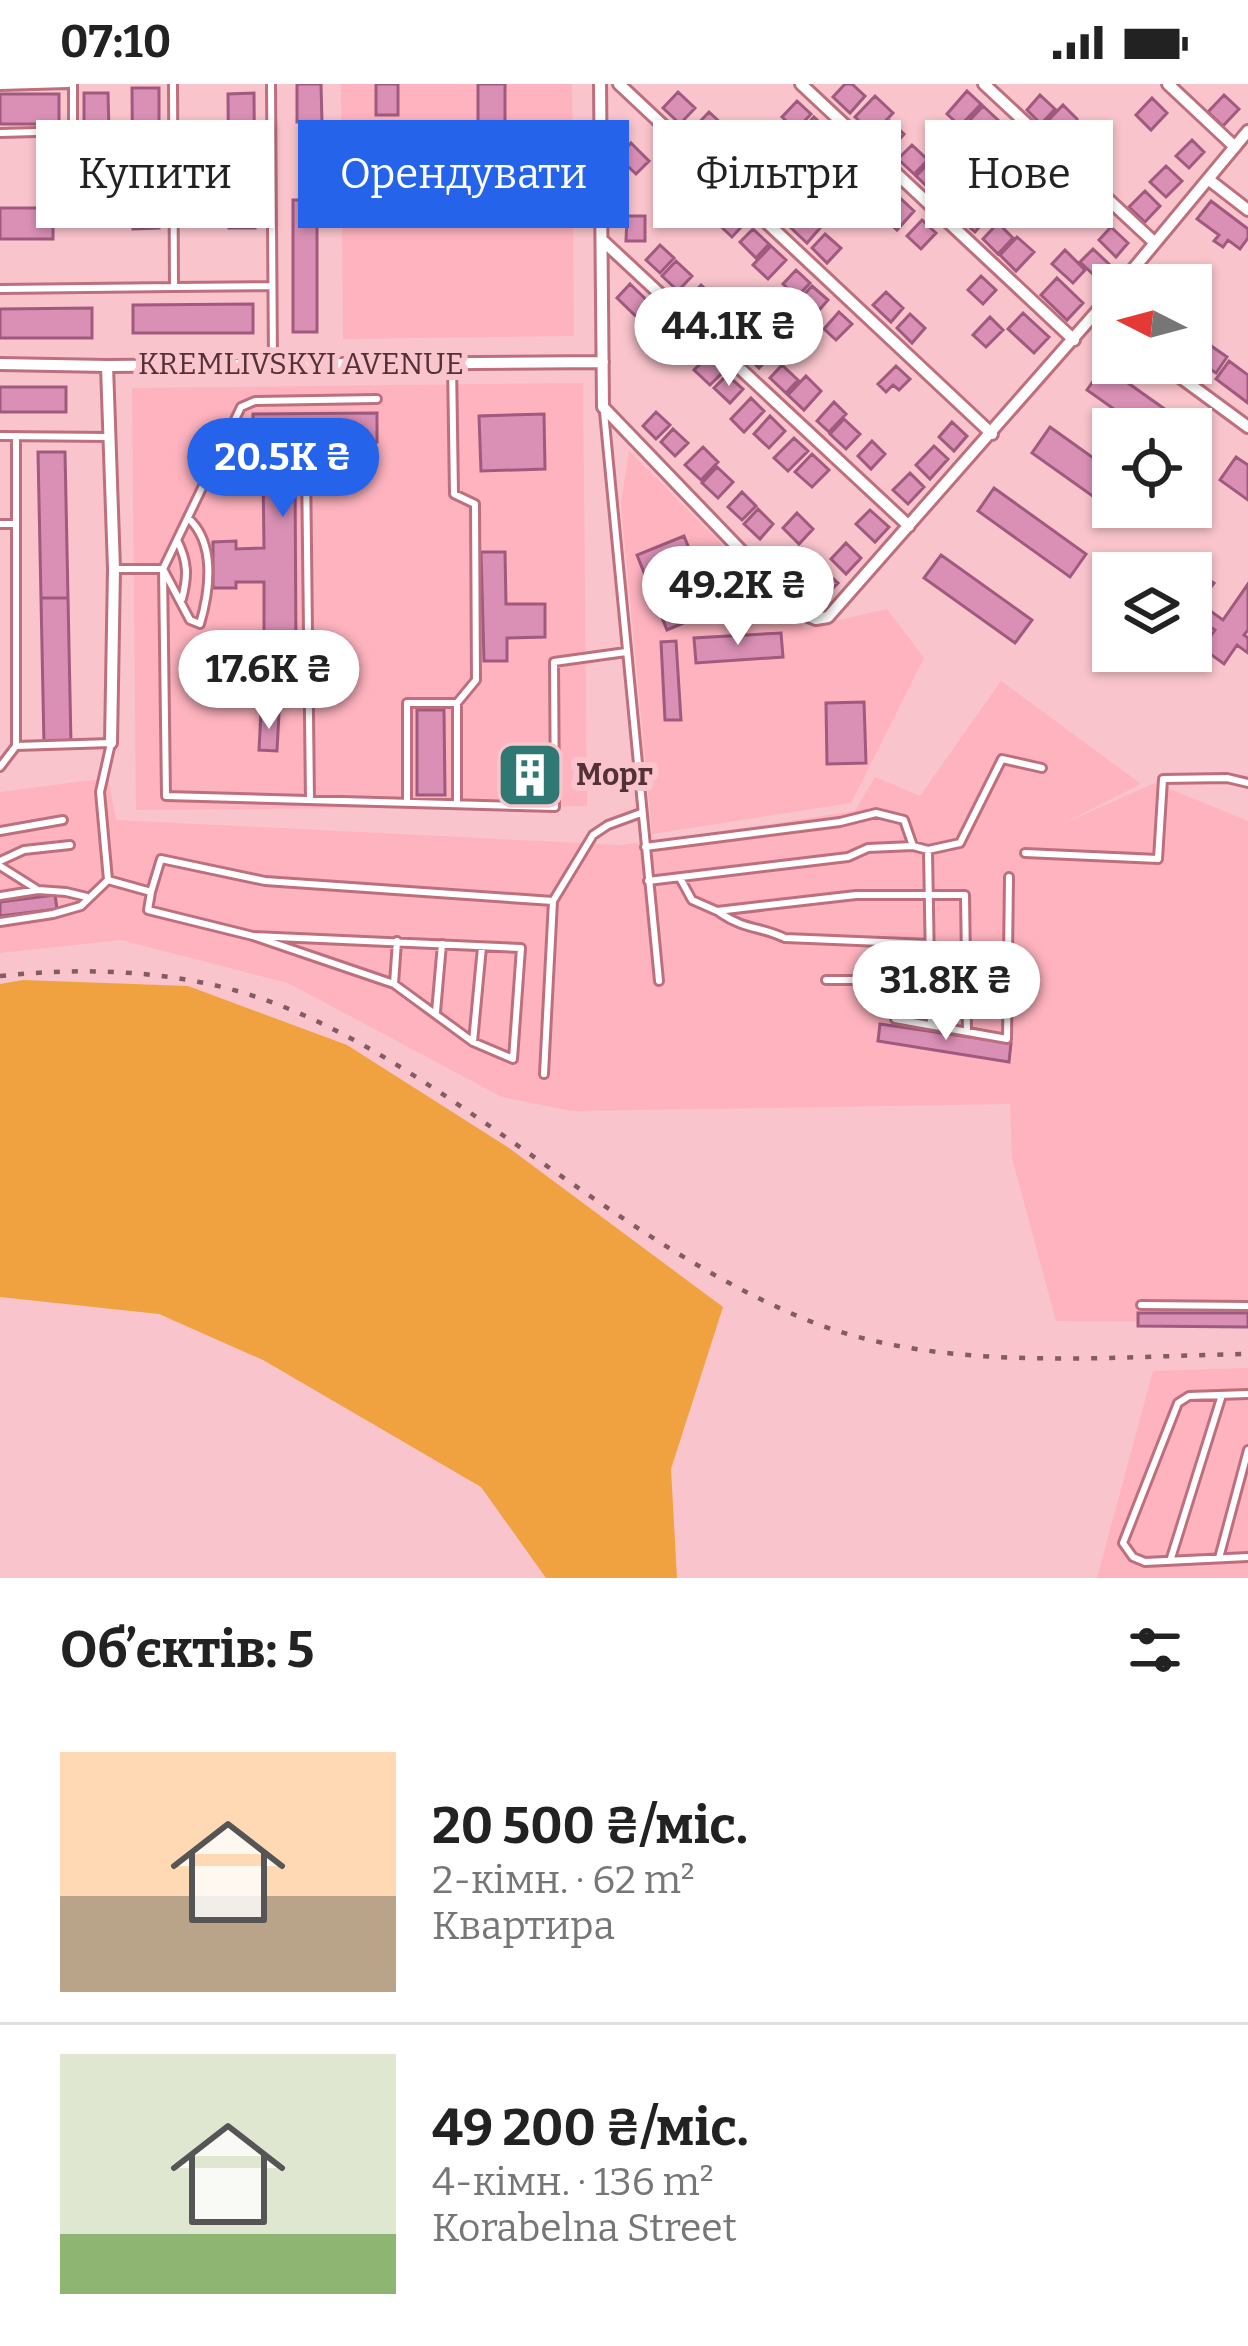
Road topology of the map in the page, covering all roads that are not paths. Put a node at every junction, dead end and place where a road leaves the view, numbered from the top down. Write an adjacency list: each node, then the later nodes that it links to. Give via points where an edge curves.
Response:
1 (70, 84): 9 (lane); 11 (lane, via 73,131)
2 (173, 84): 19 (lane)
3 (271, 84): 18 (lane)
4 (600, 84): 15 (street)
5 (619, 84): 32 (street)
6 (801, 84): 22 (street)
7 (984, 84): 16 (street)
8 (1168, 84): 12 (street)
9 (0, 86)
10 (1248, 131): 12 (street)
11 (0, 133)
12 (1235, 147): 13 (street)
13 (1208, 179): 14 (street); 16 (street)
14 (1248, 210)
15 (602, 239): 23 (street); 40 (street)
16 (1155, 243): 17 (street)
17 (1138, 264)
18 (272, 286): 19 (lane); 26 (lane)
19 (174, 287): 20 (lane)
20 (0, 289)
21 (1092, 318): 22 (street)
22 (1074, 340): 32 (street)
23 (603, 362): 24 (street, KREMLIVSKYI AVENUE); 30 (street)
24 (452, 363): 26 (street, KREMLIVSKYI AVENUE); 46 (lane, via 454,494 475,504 476,680)
25 (0, 364): 27 (street, KREMLIVSKYI AVENUE)
26 (273, 364): 27 (street, KREMLIVSKYI AVENUE)
27 (107, 366): 35 (street)
28 (1190, 384): 31 (street)
29 (377, 399): 37 (lane, via 241,407)
30 (603, 407): 40 (street, via 801,613 816,619 828,617); 45 (lane)
31 (1248, 427)
32 (992, 434): 40 (street)
33 (0, 436): 34 (lane)
34 (16, 436): 35 (lane); 39 (lane)
35 (109, 436): 42 (street)
36 (306, 463): 52 (lane)
37 (188, 518): 41 (lane); 44 (lane, via 206,546 200,624)
38 (0, 524): 39 (lane)
39 (16, 524): 48 (lane)
40 (909, 526)
41 (177, 540): 43 (lane); 44 (lane, via 187,559)
42 (114, 569): 43 (lane); 47 (street)
43 (163, 569): 44 (lane); 52 (lane, via 166,796)
44 (181, 603)
45 (626, 652): 54 (lane, via 554,662 555,807); 55 (lane)
46 (457, 704): 53 (lane, via 407,703); 54 (lane)
47 (111, 743): 48 (lane); 66 (lane, via 100,793)
48 (16, 746): 49 (lane)
49 (0, 766)
50 (1042, 768): 61 (lane, via 1002,759 960,843)
51 (1248, 783): 62 (lane, via 1163,779 1158,860)
52 (310, 800): 53 (lane)
53 (406, 802): 54 (lane)
54 (457, 804)
55 (641, 813): 60 (lane); 73 (lane, via 592,835)
56 (63, 820): 57 (lane)
57 (0, 831)
58 (70, 845): 63 (lane, via 24,850)
59 (913, 846): 60 (lane, via 904,820 876,813); 61 (lane); 65 (lane)
60 (645, 847): 67 (lane)
61 (928, 850): 70 (lane)
62 (1025, 853)
63 (0, 864): 68 (lane)
64 (1009, 877): 88 (lane, via 1007,1039)
65 (680, 878): 67 (lane); 74 (lane, via 692,901)
66 (108, 880): 69 (lane); 72 (lane)
67 (648, 881): 83 (lane)
68 (38, 890): 71 (lane); 72 (lane)
69 (151, 892): 73 (lane, via 161,859 266,881); 76 (lane, via 148,910)
70 (929, 895): 74 (lane); 79 (lane); 88 (lane, via 965,895)
71 (0, 896)
72 (87, 898): 75 (lane, via 53,914)
73 (553, 901): 90 (lane)
74 (717, 911): 79 (lane, via 742,928 785,938)
75 (0, 922)
76 (253, 936): 77 (lane); 84 (lane)
77 (397, 941): 78 (lane); 84 (lane)
78 (442, 944): 80 (lane); 85 (lane)
79 (930, 944): 82 (lane)
80 (482, 947): 89 (lane); 89 (lane, via 521,948 513,1060)
81 (826, 980): 82 (lane)
82 (931, 980): 87 (lane)
83 (659, 981)
84 (394, 984): 85 (lane)
85 (436, 1012): 89 (lane)
86 (895, 1019): 87 (lane)
87 (931, 1025): 88 (lane)
88 (968, 1031)
89 (473, 1042)
90 (544, 1074)
91 (1141, 1306): 92 (lane)
92 (1248, 1306)
93 (1248, 1394): 94 (lane)
94 (1222, 1395): 98 (lane); 98 (lane, via 1178,1403 1123,1543 1145,1562)
95 (1248, 1450): 97 (lane)
96 (1248, 1557): 97 (lane)
97 (1219, 1558): 98 (lane)
98 (1171, 1559)

